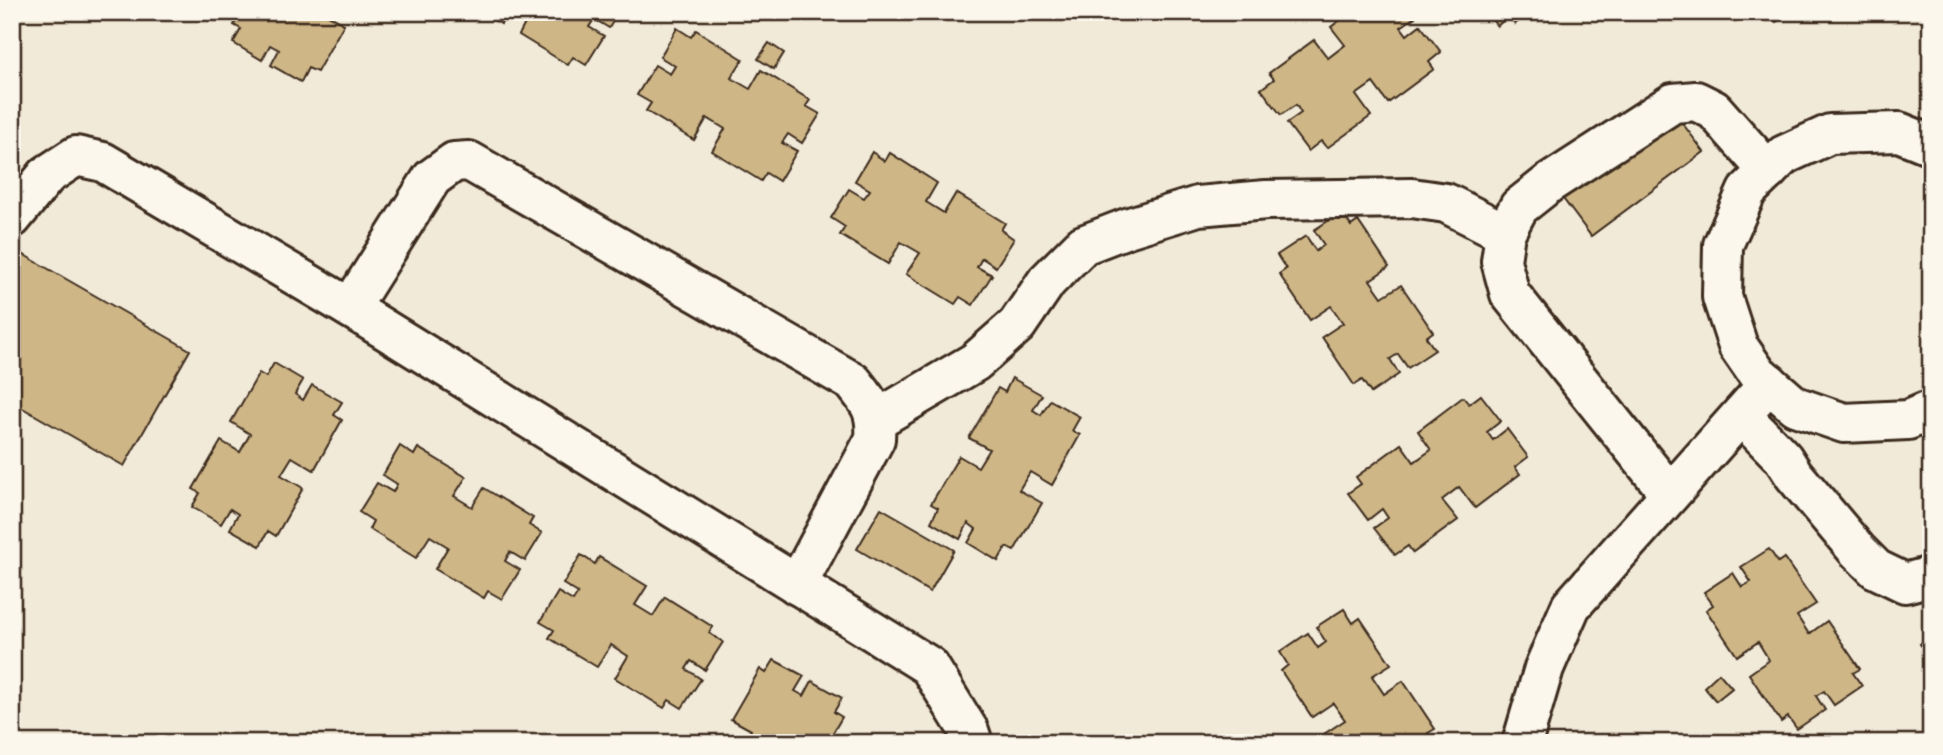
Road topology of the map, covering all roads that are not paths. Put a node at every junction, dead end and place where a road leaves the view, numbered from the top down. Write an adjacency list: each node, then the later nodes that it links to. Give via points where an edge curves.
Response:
1 (1931, 145): 2 (street, via 1899,132 1830,134 1784,155)
2 (1768, 171): 4 (street, via 1714,110 1696,101 1673,103 1548,184 1519,207); 6 (street, via 1747,191 1723,246 1721,297 1738,346)
3 (12, 218): 5 (street, via 47,175 76,156 103,162)
4 (1505, 233): 9 (street, via 1446,203 1412,198 1198,206 1083,244 1046,281 1017,325 975,362); 10 (street, via 1501,261 1510,294)
5 (350, 308): 9 (street, via 432,178 454,162 469,160 853,382 869,401); 12 (street)
6 (1769, 383): 7 (street, via 1796,406 1844,423 1909,420); 8 (street)
7 (1931, 410)
8 (1741, 415): 10 (street); 11 (street, via 1876,569 1905,583)
9 (876, 420): 12 (street, via 875,439)
10 (1670, 494): 14 (street, via 1572,606 1544,668)
11 (1931, 576)
12 (797, 585): 13 (street, via 929,666)
13 (973, 743)
14 (1522, 743)

